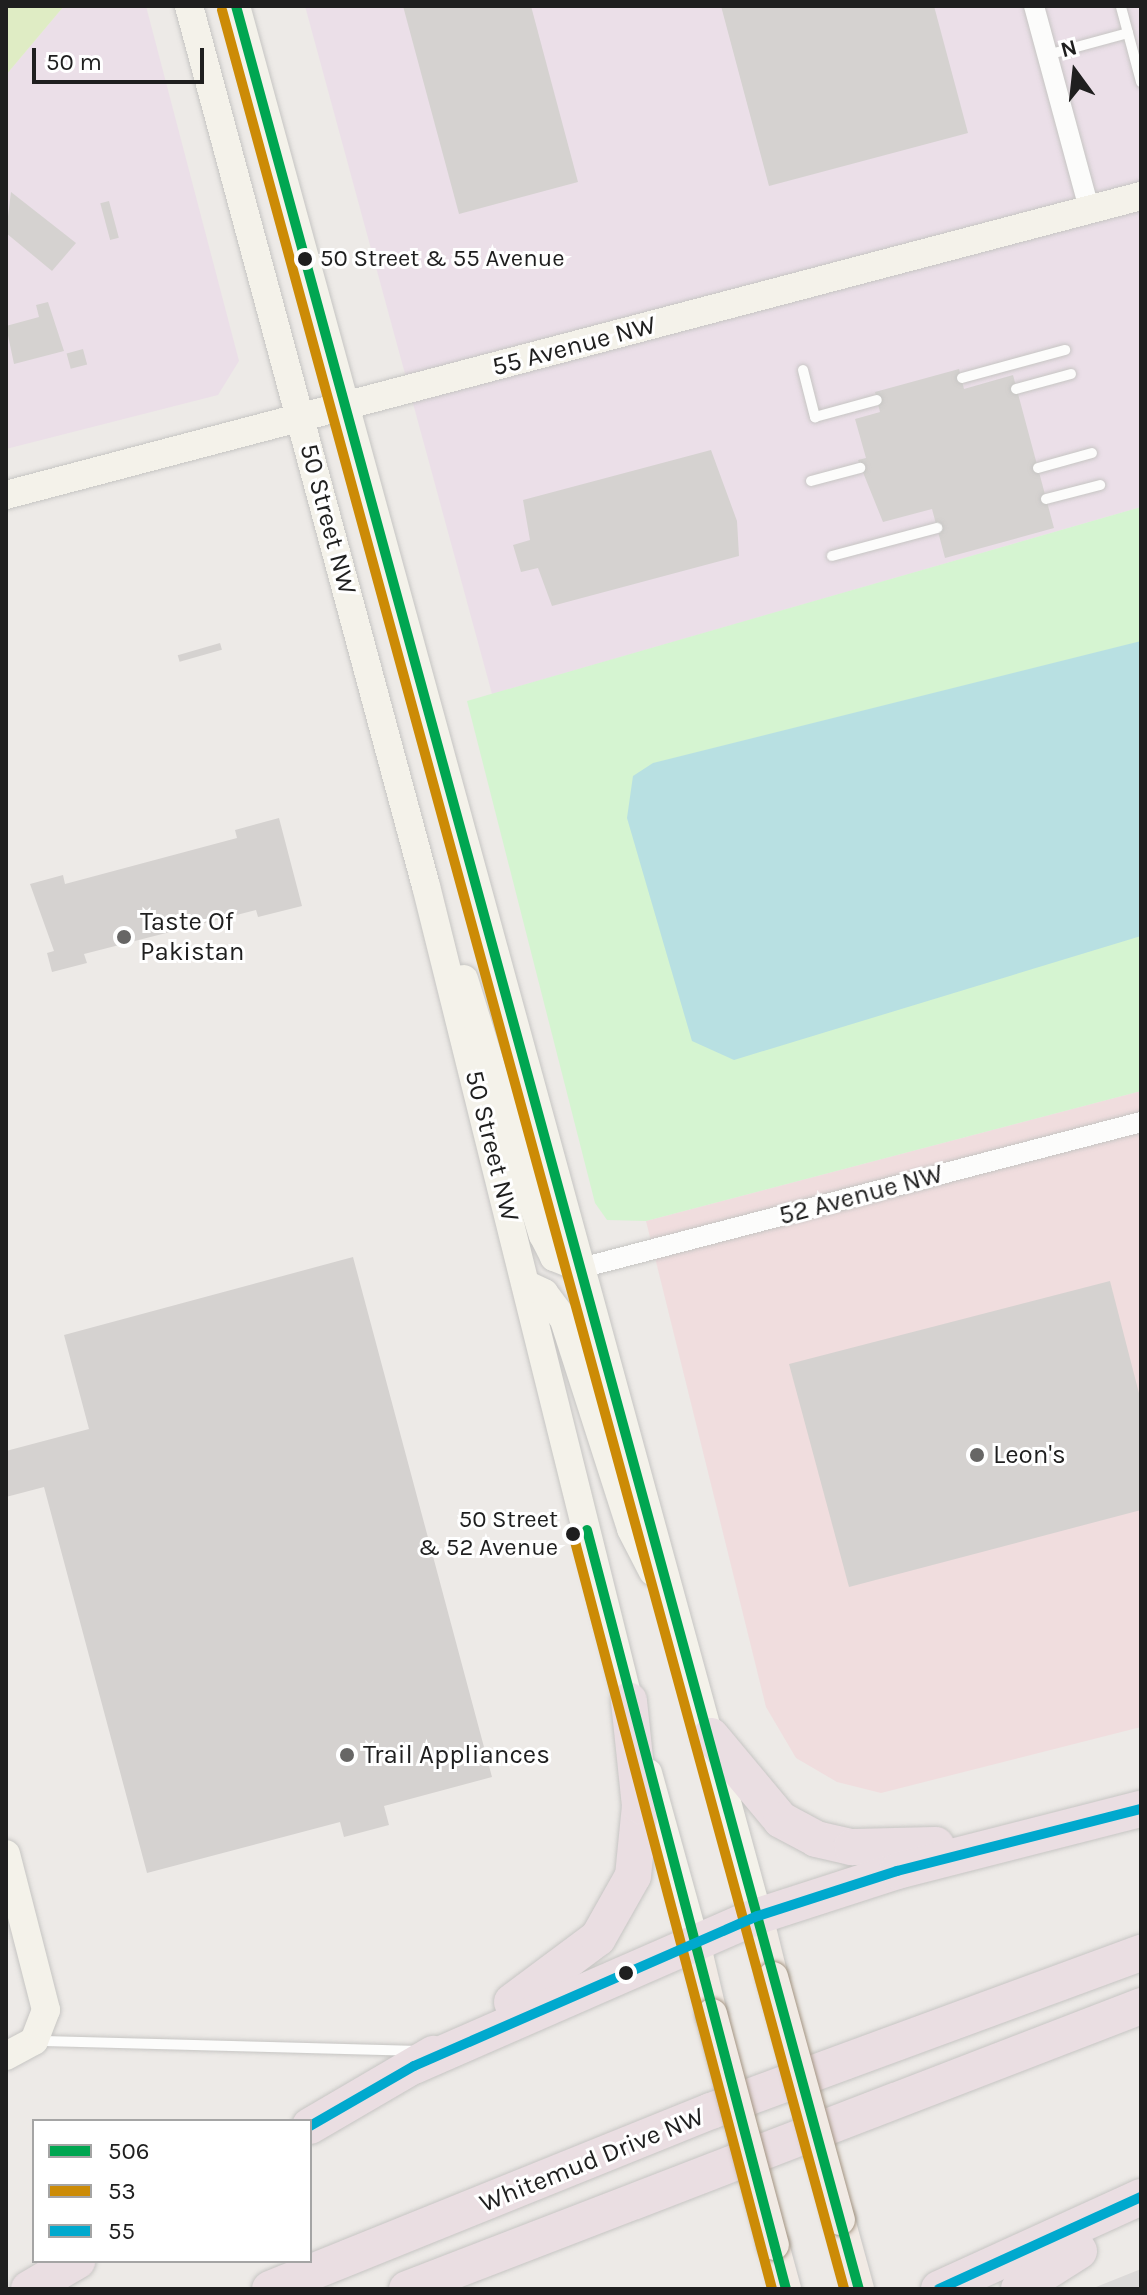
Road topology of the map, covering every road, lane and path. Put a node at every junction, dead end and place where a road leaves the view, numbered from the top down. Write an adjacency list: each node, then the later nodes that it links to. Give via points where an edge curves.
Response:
1 (189, 6): 17 (main road, 50 Street NW)
2 (236, 6): 16 (main road, 50 Street NW)
3 (1034, 6): 6 (street)
4 (1121, 6): 5 (lane)
5 (1128, 33): 6 (lane); 7 (lane)
6 (1047, 55): 9 (street)
7 (1141, 82)
8 (1141, 196): 9 (main road, 55 Avenue NW)
9 (1089, 209): 16 (main road, 55 Avenue NW)
10 (1065, 350): 13 (lane)
11 (803, 370): 15 (lane, via 815,417)
12 (1071, 374): 14 (lane)
13 (962, 378)
14 (1016, 389)
15 (877, 400)
16 (345, 407): 17 (main road, 55 Avenue NW); 29 (main road, 50 Street NW)
17 (301, 419): 23 (main road, 55 Avenue NW); 27 (main road, 50 Street NW)
18 (1092, 453): 20 (lane)
19 (860, 468): 21 (lane)
20 (1038, 468)
21 (811, 481)
22 (1100, 485): 24 (lane)
23 (6, 495)
24 (1046, 499)
25 (937, 528): 26 (lane)
26 (832, 556)
27 (426, 886): 29 (main road, via 484,1028 543,1235 554,1257); 30 (main road, 50 Street NW)
28 (1141, 1122): 29 (street, 52 Avenue NW)
29 (581, 1268): 31 (main road, 50 Street NW)
30 (527, 1285): 31 (main road, via 544,1293 564,1320 631,1529); 32 (main road, 50 Street NW)
31 (677, 1615): 33 (main road, 50 Street NW)
32 (629, 1701): 38 (main road, 50 Street NW); 43 (highway, via 640,1806 633,1876 620,1902 566,1967)
33 (711, 1736): 35 (highway, via 781,1820 816,1839 852,1847); 37 (main road, 50 Street NW)
34 (1141, 1809): 35 (highway)
35 (1001, 1843): 37 (highway)
36 (6, 1854): 41 (main road, via 45,2001)
37 (758, 1916): 38 (highway); 52 (main road, 50 Street NW, bridge)
38 (695, 1942): 43 (highway); 51 (main road, 50 Street NW, bridge)
39 (1141, 1953): 49 (highway, Whitemud Drive NW, via 711,2111)
40 (1141, 2006): 50 (highway, Whitemud Drive NW)
41 (38, 2035): 42 (main road); 43 (lane)
42 (6, 2056)
43 (426, 2059): 44 (highway)
44 (312, 2125)
45 (1141, 2197): 53 (highway)
46 (1141, 2210): 54 (highway)
47 (74, 2263): 48 (highway)
48 (29, 2289)
49 (270, 2289)
50 (407, 2289)
51 (786, 2289)
52 (859, 2289)
53 (939, 2289)
54 (1019, 2289)

